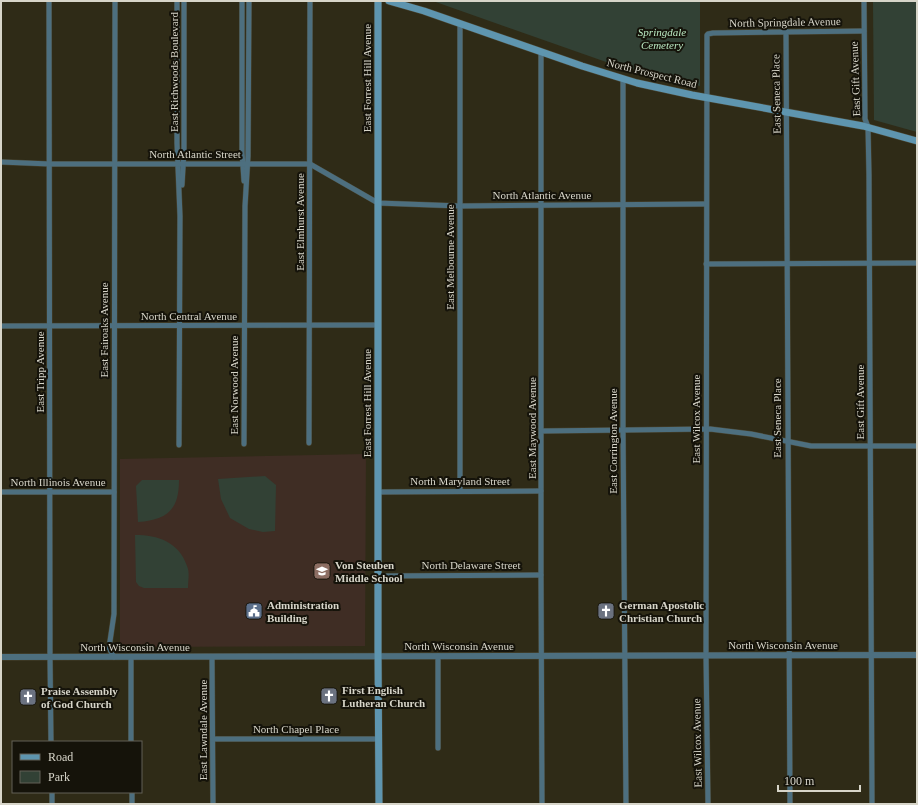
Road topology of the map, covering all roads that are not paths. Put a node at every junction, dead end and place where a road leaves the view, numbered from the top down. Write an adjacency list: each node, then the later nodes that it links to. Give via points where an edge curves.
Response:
1 (49, 1): 22 (street, East Tripp Avenue)
2 (115, 1): 23 (street, East Fairoaks Avenue)
3 (177, 1): 26 (street, East Richwoods Boulevard)
4 (184, 1): 26 (street, East Richwoods Boulevard)
5 (242, 1): 24 (street, East Norwood Avenue)
6 (249, 1): 24 (street, East Norwood Avenue)
7 (310, 1): 25 (street, East Elmhurst Avenue)
8 (378, 1): 27 (main road, East Forrest Hill Avenue)
9 (389, 1): 11 (main road, North Prospect Road)
10 (864, 1): 13 (street, East Gift Avenue)
11 (460, 23): 15 (main road, North Prospect Road); 31 (street, East Melbourne Avenue)
12 (786, 31): 13 (street, North Springdale Avenue); 14 (street, North Springdale Avenue); 18 (street, East Seneca Place)
13 (864, 31): 19 (street, East Gift Avenue, via 865,119)
14 (708, 34): 17 (street, East Wilcox Avenue)
15 (542, 52): 16 (main road, North Prospect Road); 29 (street, East Maywood Avenue)
16 (623, 79): 17 (main road, North Prospect Road); 30 (street, East Corrington Avenue)
17 (706, 98): 18 (main road, North Prospect Road); 28 (street, East Wilcox Avenue)
18 (786, 112): 19 (main road, North Prospect Road); 35 (street, East Seneca Place)
19 (868, 127): 20 (main road, North Prospect Road); 32 (street, East Gift Avenue)
20 (917, 141)
21 (1, 162): 22 (street, North Atlantic Street)
22 (50, 164): 23 (street, North Atlantic Street); 39 (street, East Tripp Avenue)
23 (114, 164): 26 (street, North Atlantic Street); 40 (street, East Fairoaks Avenue)
24 (245, 164): 25 (street, North Atlantic Street); 26 (street, North Atlantic Street); 42 (street, East Norwood Avenue)
25 (310, 164): 27 (street, North Atlantic Street); 36 (street, East Elmhurst Avenue)
26 (181, 165): 41 (street, East Richwoods Boulevard)
27 (378, 203): 31 (street, North Atlantic Avenue); 37 (main road, East Forrest Hill Avenue)
28 (706, 204): 30 (street, North Atlantic Avenue); 34 (street, East Wilcox Avenue)
29 (542, 205): 30 (street, North Atlantic Avenue); 31 (street, North Atlantic Avenue); 45 (street, East Maywood Avenue)
30 (623, 205): 44 (street, East Corrington Avenue)
31 (460, 206): 52 (street, East Melbourne Avenue)
32 (870, 263): 33 (street); 35 (street); 50 (street, East Gift Avenue)
33 (917, 263)
34 (706, 264): 35 (street); 43 (street, East Wilcox Avenue)
35 (787, 264): 46 (street, East Seneca Place)
36 (310, 325): 37 (street, North Central Avenue); 42 (street, North Central Avenue); 47 (street, East Elmhurst Avenue)
37 (378, 325): 57 (main road, East Forrest Hill Avenue)
38 (1, 326): 39 (street, North Central Avenue)
39 (50, 326): 40 (street, North Central Avenue); 55 (street, East Tripp Avenue)
40 (114, 326): 41 (street, North Central Avenue); 56 (street, East Fairoaks Avenue)
41 (180, 326): 42 (street, North Central Avenue); 49 (street, East Richwoods Boulevard)
42 (244, 326): 48 (street, East Norwood Avenue)
43 (706, 429): 44 (street); 46 (street); 61 (street, East Wilcox Avenue)
44 (623, 430): 45 (street); 60 (street, East Corrington Avenue)
45 (542, 431): 53 (street, East Maywood Avenue)
46 (787, 441): 50 (street, via 816,446); 62 (street, East Seneca Place)
47 (309, 443)
48 (244, 444)
49 (179, 445)
50 (870, 446): 51 (street); 63 (street, East Gift Avenue)
51 (917, 446)
52 (460, 491): 53 (street, North Maryland Street); 57 (street, North Maryland Street)
53 (541, 491): 58 (street, East Maywood Avenue)
54 (1, 492): 55 (street, North Illinois Avenue)
55 (50, 492): 56 (street, North Illinois Avenue); 69 (street, East Tripp Avenue)
56 (114, 492): 70 (street, East Fairoaks Avenue, via 114,614 109,648)
57 (378, 492): 59 (main road, East Forrest Hill Avenue)
58 (541, 575): 59 (street, North Delaware Street); 67 (street, East Maywood Avenue)
59 (378, 576): 65 (main road, East Forrest Hill Avenue)
60 (625, 655): 61 (street, North Wisconsin Avenue); 67 (street, North Wisconsin Avenue); 85 (street, East Corrington Avenue)
61 (706, 655): 62 (street, North Wisconsin Avenue); 86 (street, East Wilcox Avenue)
62 (789, 655): 63 (street, North Wisconsin Avenue); 87 (street, East Seneca Place)
63 (871, 655): 64 (street, North Wisconsin Avenue); 88 (street, East Gift Avenue)
64 (917, 655)
65 (378, 656): 66 (street, North Wisconsin Avenue); 72 (street, North Wisconsin Avenue); 74 (main road, East Forrest Hill Avenue)
66 (438, 656): 67 (street, North Wisconsin Avenue); 77 (street)
67 (542, 656): 84 (street, East Maywood Avenue)
68 (1, 657): 69 (street, North Wisconsin Avenue)
69 (50, 657): 70 (street, North Wisconsin Avenue); 75 (street, East Tripp Avenue)
70 (114, 657): 71 (street, North Wisconsin Avenue)
71 (131, 657): 72 (street, North Wisconsin Avenue); 76 (street)
72 (212, 657): 73 (street, East Lawndale Avenue)
73 (213, 739): 74 (street, North Chapel Place); 82 (street, East Lawndale Avenue)
74 (378, 739): 83 (main road, East Forrest Hill Avenue)
75 (51, 741)
76 (131, 741)
77 (438, 748)
78 (52, 793): 80 (street)
79 (132, 793): 81 (street)
80 (52, 804)
81 (132, 804)
82 (213, 804)
83 (379, 804)
84 (542, 804)
85 (626, 804)
86 (708, 804)
87 (790, 804)
88 (872, 804)

